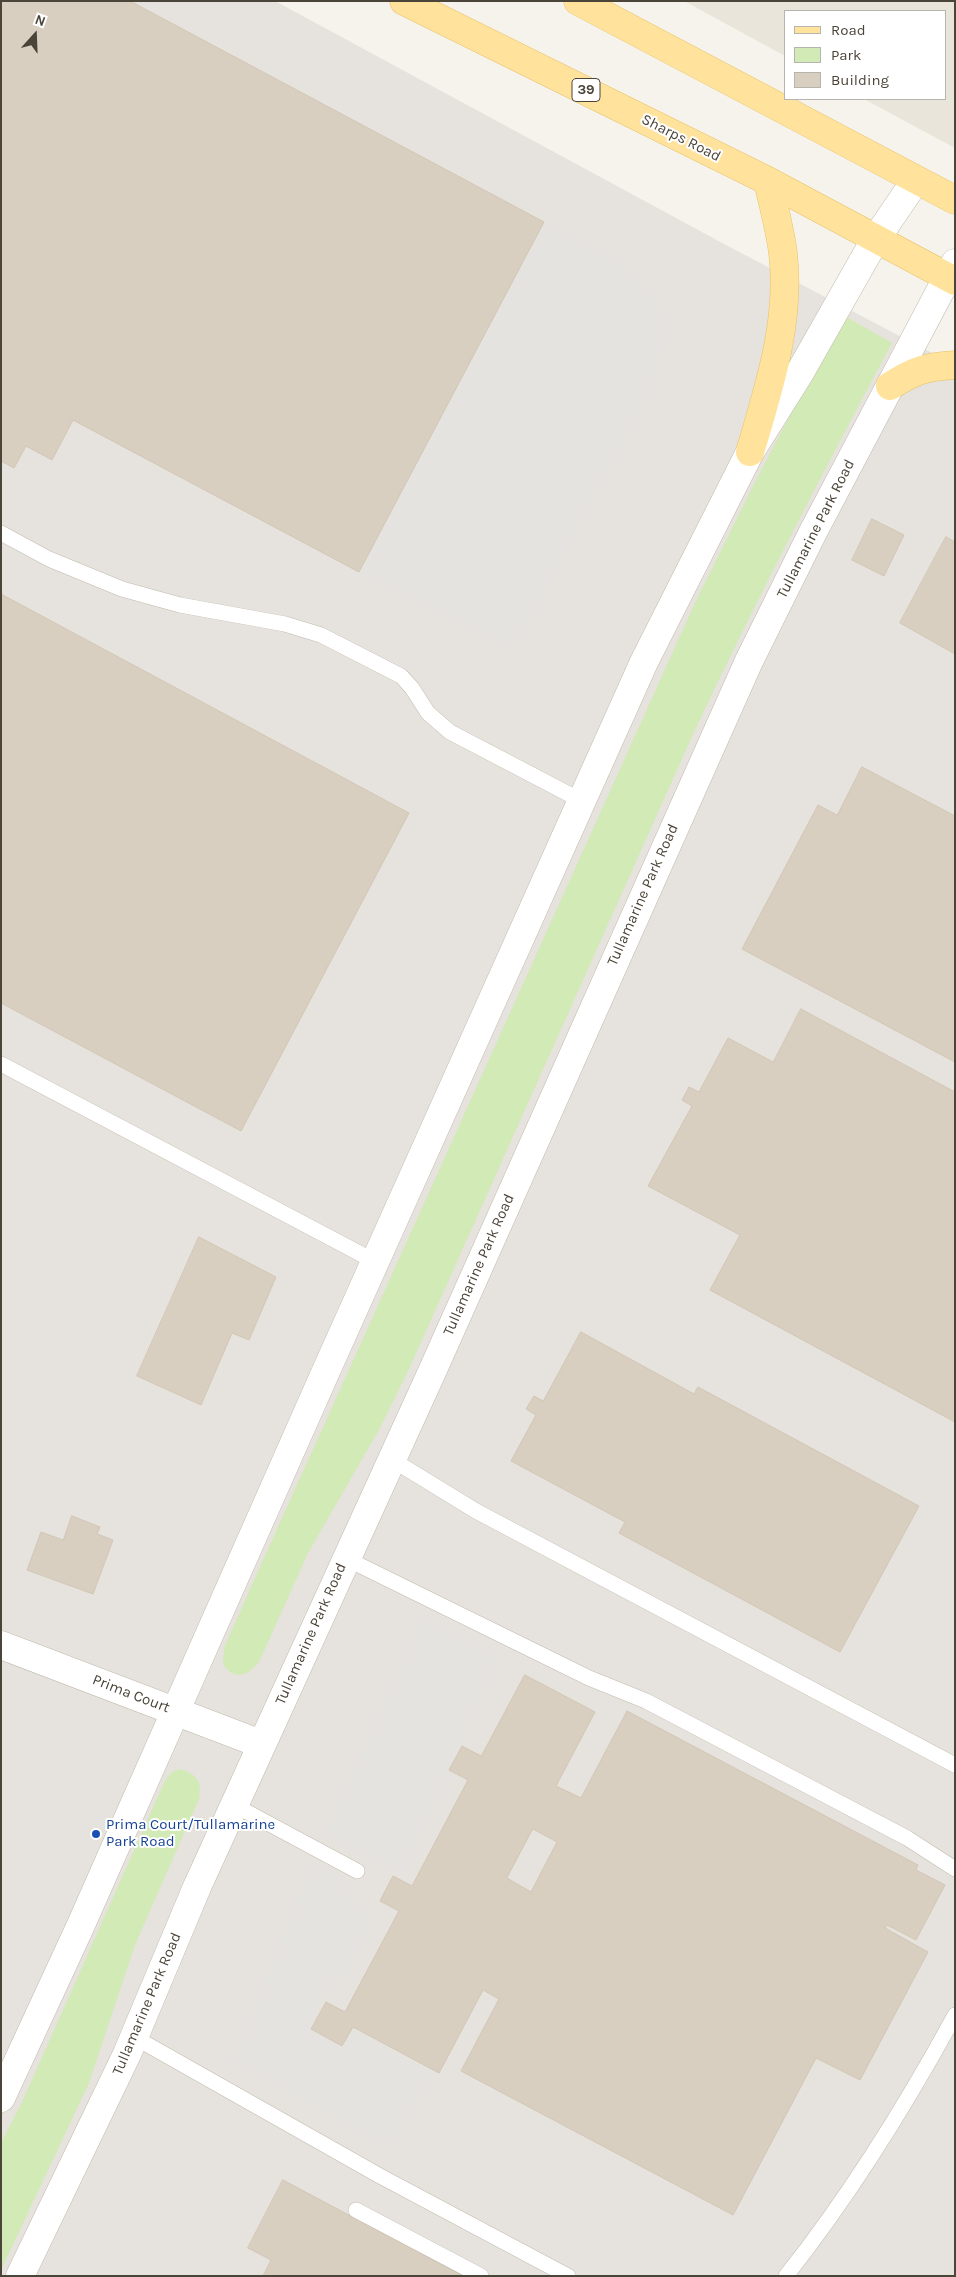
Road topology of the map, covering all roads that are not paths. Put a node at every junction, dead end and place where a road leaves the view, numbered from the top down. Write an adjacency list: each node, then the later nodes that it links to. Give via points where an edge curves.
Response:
1 (404, 1): 4 (main road, Sharps Road / 39)
2 (578, 1): 3 (main road)
3 (916, 180): 5 (main road); 6 (street)
4 (768, 181): 6 (main road, Sharps Road / 39); 10 (main road, via 783,254 784,302 772,380)
5 (955, 200)
6 (875, 240): 7 (main road, Sharps Road / 39); 10 (street, via 799,374)
7 (952, 274): 9 (street, Tullamarine Park Road)
8 (955, 365): 9 (main road, via 925,368)
9 (890, 386): 15 (street, Tullamarine Park Road, via 749,661)
10 (750, 452): 12 (street, via 644,662)
11 (1, 533): 12 (lane, via 49,559 122,589 180,605 285,624 321,635 401,676 428,713 450,732)
12 (582, 801): 14 (street)
13 (1, 1064): 14 (lane)
14 (376, 1262): 18 (street)
15 (391, 1459): 16 (street, Tullamarine Park Road); 20 (lane, via 476,1511)
16 (345, 1558): 19 (street, Tullamarine Park Road); 22 (lane, via 589,1678 646,1701 907,1838)
17 (1, 1644): 18 (street, Prima Court)
18 (176, 1711): 19 (street, Prima Court); 26 (street)
19 (261, 1744): 21 (street, Tullamarine Park Road)
20 (955, 1765)
21 (234, 1805): 23 (lane); 25 (street, Tullamarine Park Road)
22 (955, 1869)
23 (357, 1871)
24 (955, 2015): 31 (lane, via 886,2133)
25 (134, 2037): 28 (street, Tullamarine Park Road); 30 (lane, via 372,2171)
26 (1, 2098)
27 (356, 2210): 29 (lane)
28 (28, 2273)
29 (481, 2276)
30 (568, 2276)
31 (786, 2276)

